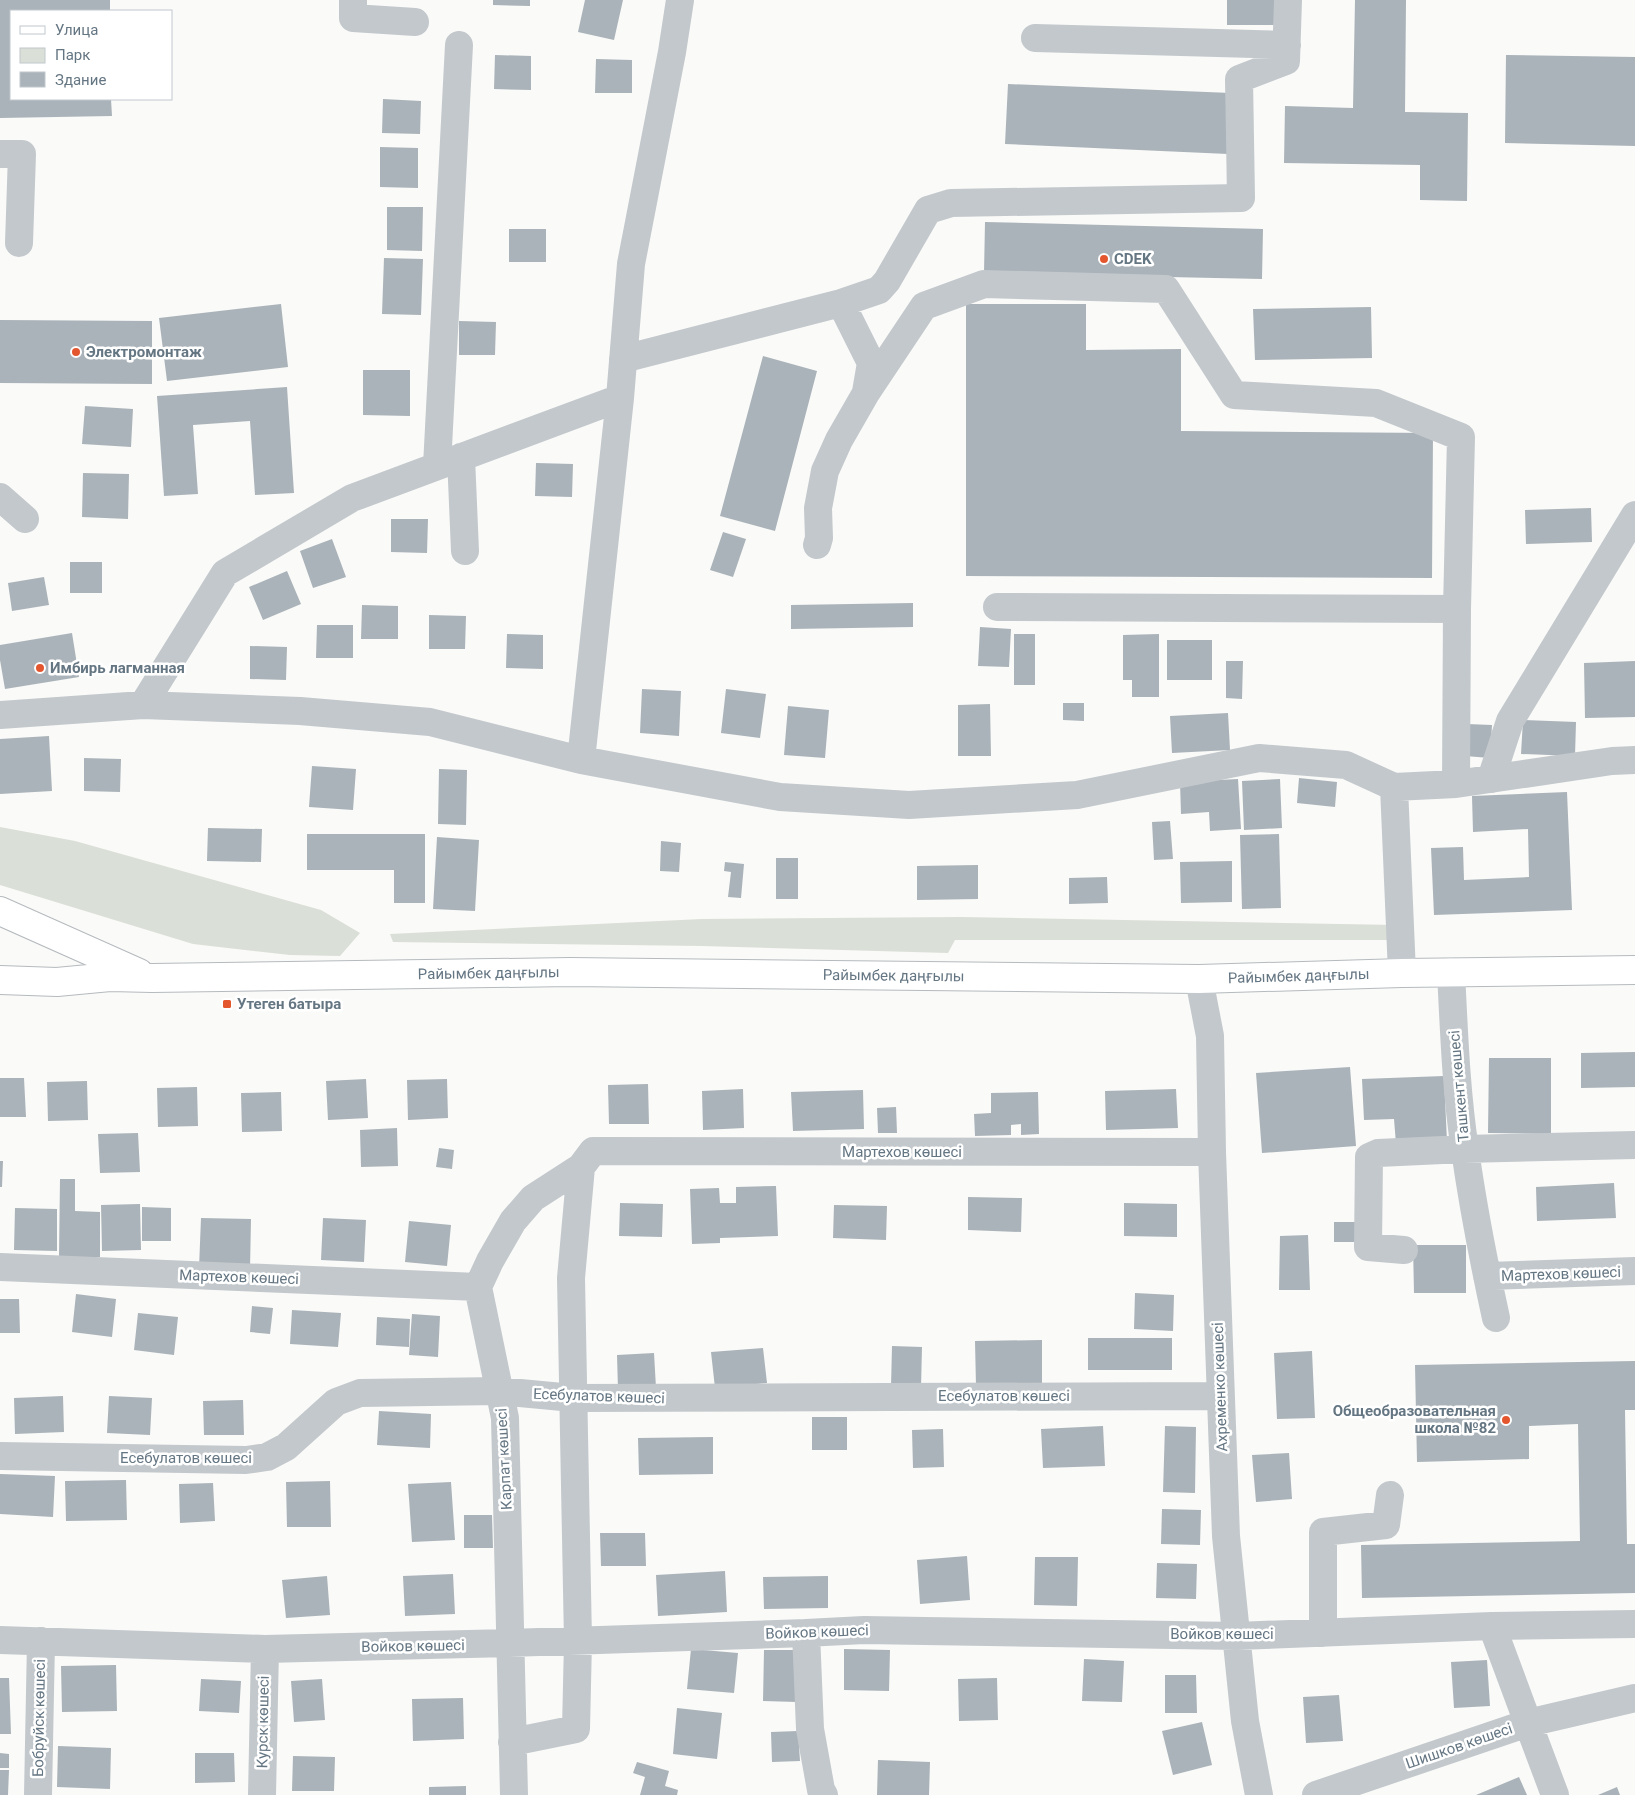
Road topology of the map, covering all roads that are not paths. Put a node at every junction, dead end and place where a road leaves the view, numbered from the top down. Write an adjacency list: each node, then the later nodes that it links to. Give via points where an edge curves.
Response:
1 (353, 0): 4 (street, via 352,18)
2 (680, 0): 11 (street, via 631,264)
3 (1288, 0): 7 (street)
4 (415, 22)
5 (1035, 38): 7 (street)
6 (459, 45): 14 (street)
7 (1286, 45): 10 (street, via 1286,61 1239,78 1241,198 951,202 928,210 879,290)
8 (0, 154): 9 (street, via 22,154)
9 (19, 243)
10 (841, 303): 11 (street); 12 (street, via 871,363)
11 (623, 359): 13 (street)
12 (866, 394): 18 (street, via 824,471 818,508); 21 (street, via 924,306 984,284 1166,290 1234,395 1376,403 1461,436)
13 (620, 398): 14 (street); 24 (street)
14 (449, 462): 19 (street); 22 (street, via 352,498 225,573)
15 (0, 497): 17 (street)
16 (1635, 515): 26 (street, via 1510,722)
17 (25, 519)
18 (817, 546)
19 (465, 551)
20 (997, 607): 21 (street)
21 (1457, 609): 27 (street)
22 (143, 705): 23 (street); 24 (street, via 300,711 430,722)
23 (0, 715)
24 (581, 760): 28 (street, via 780,797 909,805 1077,795 1259,758 1346,765)
25 (1635, 760): 26 (street)
26 (1491, 779): 27 (street)
27 (1456, 784): 28 (street)
28 (1394, 787): 32 (street)
29 (0, 911): 34 (main road, Райымбек даңғылы)
30 (1635, 970): 31 (main road, Райымбек даңғылы)
31 (1451, 972): 32 (main road, Райымбек даңғылы); 37 (street, Ташкент көшесі)
32 (1402, 973): 35 (main road, Райымбек даңғылы)
33 (2, 978): 34 (main road, Райымбек даңғылы, via 57,982 110,976)
34 (152, 978): 35 (main road, Райымбек даңғылы, via 570,972)
35 (1199, 978): 38 (street, Ахременко көшесі, via 1210,1036)
36 (1635, 1145): 37 (street, Ташкент көшесі)
37 (1464, 1149): 40 (street, via 1378,1153 1369,1157 1368,1246); 43 (street)
38 (1212, 1152): 39 (street, Мартехов көшесі); 47 (street, Ахременко көшесі)
39 (587, 1159): 44 (street, via 533,1198 513,1220); 48 (street, via 571,1278)
40 (1404, 1250)
41 (0, 1267): 44 (street, Мартехов көшесі)
42 (1635, 1271): 43 (street, Мартехов көшесі)
43 (1487, 1276): 45 (street)
44 (478, 1287): 46 (street, Карпат көшесі)
45 (1496, 1318)
46 (499, 1391): 48 (street, Есебулатов көшесі); 49 (street, Есебулатов көшесі, via 360,1392 336,1402 286,1447 266,1457 246,1460); 59 (street, Карпат көшесі, via 505,1418)
47 (1220, 1396): 48 (street, Есебулатов көшесі); 55 (street, Ахременко көшесі, via 1226,1536)
48 (573, 1398): 58 (street)
49 (0, 1456)
50 (1390, 1495): 53 (street, via 1386,1525 1323,1532)
51 (1635, 1624): 52 (street, Войков көшесі)
52 (1492, 1626): 53 (street, Войков көшесі); 62 (street)
53 (1323, 1632): 55 (street, Войков көшесі)
54 (806, 1633): 55 (street, Войков көшесі, via 864,1630); 58 (street, Войков көшесі); 67 (street, via 810,1729)
55 (1237, 1636): 68 (street, Ахременко көшесі, via 1245,1721)
56 (0, 1640): 57 (street, Войков көшесі)
57 (41, 1641): 60 (street, Войков көшесі); 64 (street, Бобруйск көшесі)
58 (578, 1641): 59 (street, Войков көшесі); 63 (street, via 576,1729)
59 (509, 1644): 60 (street, Войков көшесі); 63 (street, Карпат көшесі)
60 (264, 1649): 65 (street, Курск көшесі)
61 (1635, 1698): 62 (street)
62 (1528, 1723): 69 (street, Шишков көшесі); 70 (street, Шишков көшесі)
63 (512, 1742): 66 (street, Карпат көшесі)
64 (38, 1795)
65 (262, 1795)
66 (514, 1795)
67 (824, 1795)
68 (1260, 1795)
69 (1316, 1795)
70 (1555, 1795)

